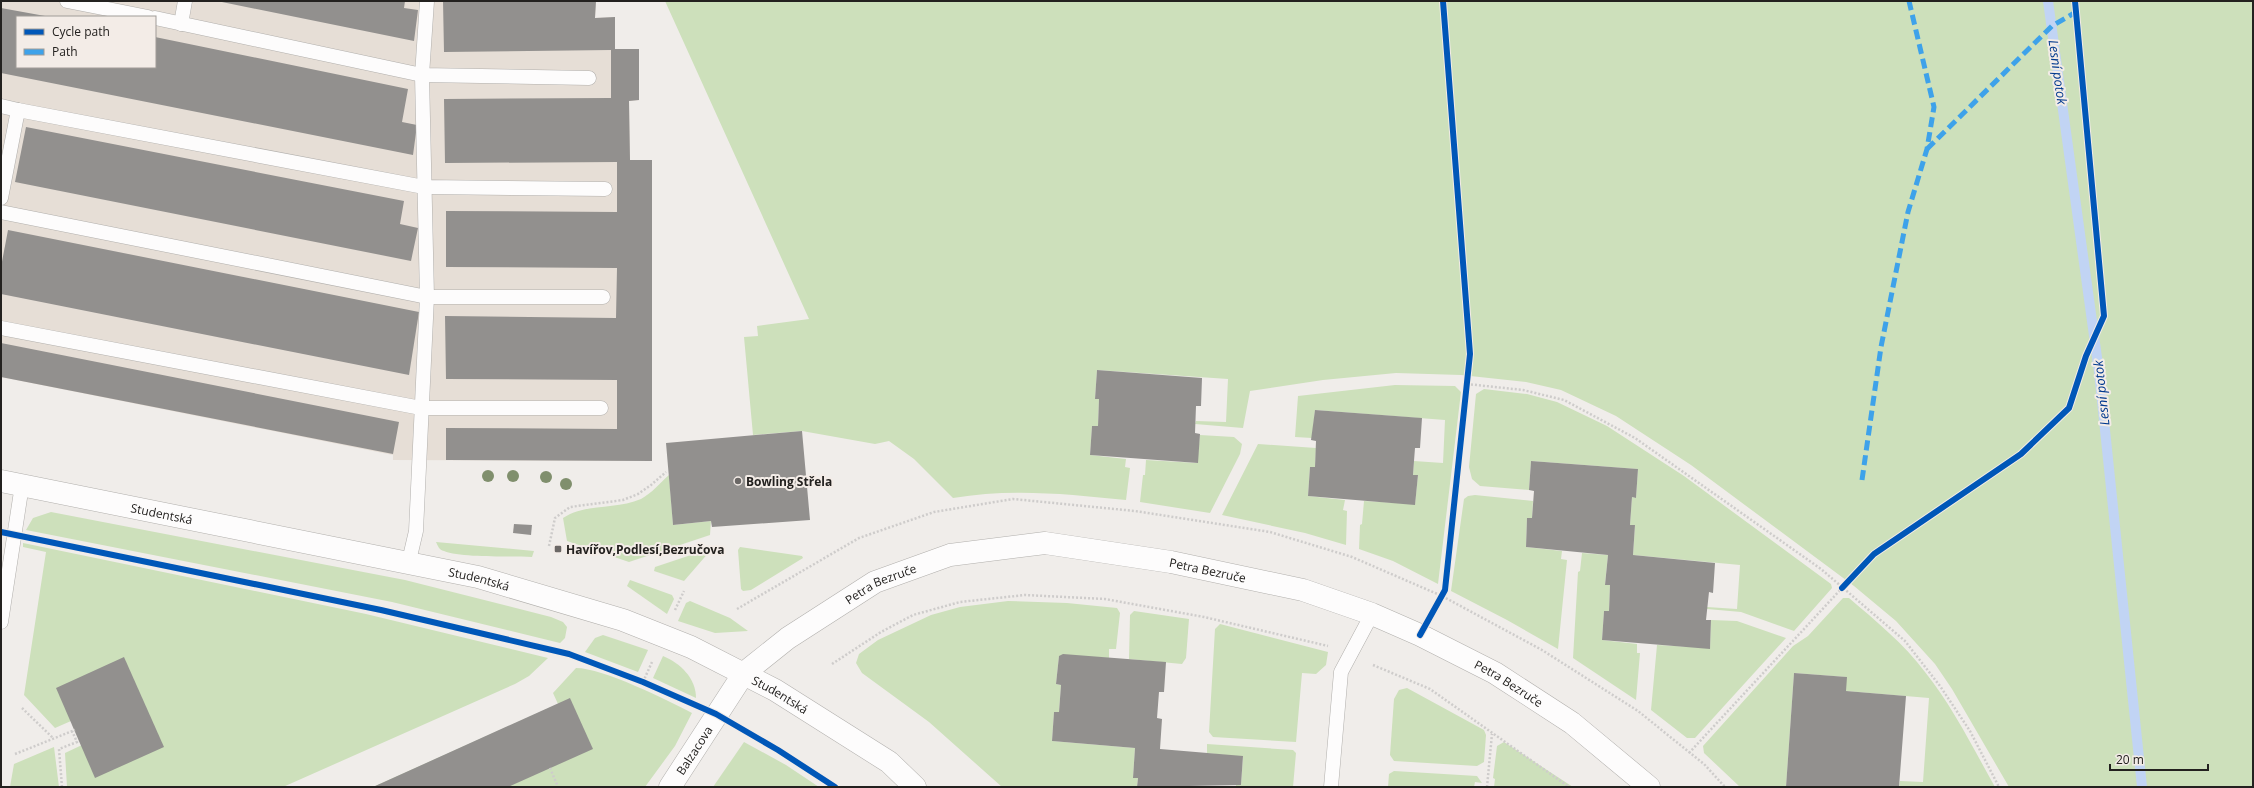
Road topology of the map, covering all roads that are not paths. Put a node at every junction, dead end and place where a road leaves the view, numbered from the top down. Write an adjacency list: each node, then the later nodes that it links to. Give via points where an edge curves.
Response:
1 (67, 1): 4 (lane)
2 (185, 1): 6 (lane)
3 (427, 1): 7 (lane)
4 (143, 16)
5 (156, 18): 6 (lane)
6 (181, 24): 7 (lane)
7 (422, 75): 8 (lane); 11 (lane)
8 (589, 78)
9 (1, 106): 10 (lane)
10 (18, 110): 11 (lane); 13 (lane)
11 (424, 187): 12 (lane); 15 (lane)
12 (605, 189)
13 (1, 198)
14 (1, 212): 15 (lane)
15 (427, 297): 16 (lane); 18 (lane)
16 (603, 297)
17 (1, 328): 18 (lane)
18 (421, 408): 19 (lane); 22 (lane, via 416,531)
19 (601, 408)
20 (1, 481): 21 (street, Studentská)
21 (22, 486): 22 (street, Studentská); 24 (lane)
22 (409, 561): 25 (street, Studentská, via 514,586 616,618 691,647)
23 (1372, 614): 25 (street, Petra Bezruče, via 1303,590 1171,562 1046,543 950,555 875,582 788,638); 28 (lane, via 1341,672); 29 (street, Petra Bezruče, via 1495,673 1572,723)
24 (1, 622)
25 (744, 673): 26 (street, Balzacova); 27 (street, Studentská, via 805,708 889,762)
26 (670, 787)
27 (915, 787)
28 (1331, 787)
29 (1649, 787)

